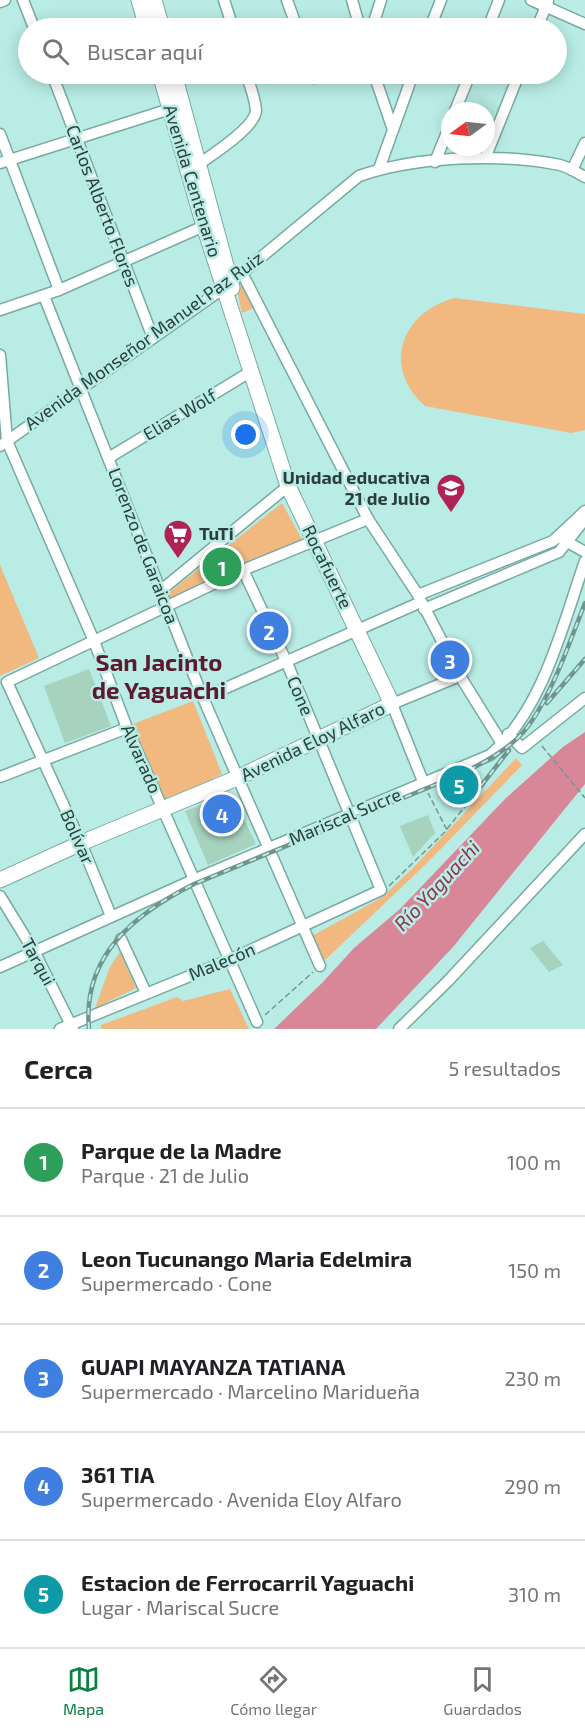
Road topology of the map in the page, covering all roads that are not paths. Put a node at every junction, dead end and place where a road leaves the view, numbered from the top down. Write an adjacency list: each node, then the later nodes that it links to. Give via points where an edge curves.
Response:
1 (5, 0): 12 (street)
2 (23, 0): 14 (street)
3 (139, 0): 15 (street)
4 (154, 0): 16 (street)
5 (224, 0): 17 (street)
6 (287, 0): 18 (street)
7 (352, 0): 19 (street)
8 (381, 0): 20 (street)
9 (441, 0): 21 (street)
10 (499, 0): 22 (street)
11 (531, 0): 13 (street)
12 (0, 2)
13 (547, 3): 23 (street); 24 (street)
14 (30, 18)
15 (144, 18)
16 (159, 18)
17 (230, 18)
18 (293, 18)
19 (357, 18)
20 (375, 18)
21 (434, 18)
22 (492, 18)
23 (541, 18)
24 (585, 24)
25 (56, 84): 38 (street, Carlos Alberto Flores)
26 (163, 84): 34 (street, Avenida Centenario)
27 (177, 84): 44 (street, Avenida Centenario)
28 (249, 84): 44 (street, via 256,111 254,119)
29 (377, 84): 35 (street)
30 (408, 84): 35 (street)
31 (466, 84): 33 (street)
32 (515, 84): 37 (street)
33 (459, 102)
34 (170, 109): 38 (street); 48 (street, Avenida Centenario)
35 (392, 127): 45 (street)
36 (0, 134): 42 (street)
37 (495, 134)
38 (76, 138): 42 (street); 49 (street, Carlos Alberto Flores)
39 (585, 143): 46 (street)
40 (441, 147): 43 (street)
41 (486, 156): 43 (street, Avenida Monseñor Manuel Paz Ruiz); 46 (street, Avenida Monseñor Manuel Paz Ruiz, via 562,165)
42 (4, 161): 51 (street)
43 (435, 162): 45 (street, Avenida Monseñor Manuel Paz Ruiz)
44 (200, 165): 50 (street, Avenida Centenario)
45 (379, 169): 50 (street, Avenida Monseñor Manuel Paz Ruiz, via 359,176)
46 (572, 170): 47 (street, Avenida Monseñor Manuel Paz Ruiz)
47 (585, 177)
48 (204, 226): 49 (street); 50 (street, Avenida Centenario)
49 (123, 264): 51 (street); 54 (street, Carlos Alberto Flores)
50 (233, 280): 54 (street, Avenida Monseñor Manuel Paz Ruiz); 56 (street, Rocafuerte, via 233,309); 62 (street)
51 (59, 290): 52 (street)
52 (44, 296): 53 (street); 57 (street, Lorenzo de Garaicoa)
53 (0, 310)
54 (153, 338): 57 (street, Avenida Monseñor Manuel Paz Ruiz)
55 (0, 355): 58 (street, Alvarado)
56 (250, 372): 59 (street, Elias Wolf); 60 (street, Rocafuerte)
57 (82, 389): 58 (street, Avenida Monseñor Manuel Paz Ruiz); 59 (street, Lorenzo de Garaicoa)
58 (4, 444): 73 (street, Alvarado)
59 (110, 457): 69 (street, Lorenzo de Garaicoa)
60 (288, 486): 65 (street, Rocafuerte); 69 (street)
61 (585, 512): 64 (street)
62 (368, 519): 65 (street); 70 (street)
63 (585, 519): 64 (street)
64 (563, 539): 66 (street); 70 (street)
65 (315, 542): 68 (street); 72 (street, Rocafuerte)
66 (585, 552)
67 (585, 561): 80 (street, Mariscal Sucre, via 544,680)
68 (243, 570): 71 (street); 74 (street, Cone)
69 (160, 591): 71 (street, Lorenzo de Garaicoa)
70 (421, 602): 72 (street); 75 (street)
71 (166, 606): 73 (street); 76 (street, Lorenzo de Garaicoa)
72 (358, 631): 74 (street); 78 (street, Rocafuerte)
73 (94, 641): 79 (street, Alvarado); 82 (street, Bolívar, via 7,682)
74 (286, 663): 76 (street); 81 (street, Cone)
75 (460, 676): 78 (street, Avenida Eloy Alfaro); 80 (street)
76 (203, 698): 84 (street, Lorenzo de Garaicoa)
77 (585, 698): 80 (street, via 522,748)
78 (392, 704): 81 (street, Avenida Eloy Alfaro); 85 (street, Rocafuerte)
79 (127, 728): 82 (street); 86 (street, Alvarado)
80 (504, 738): 85 (street, Mariscal Sucre, via 484,758)
81 (318, 739): 84 (street, Avenida Eloy Alfaro); 87 (street, Cone)
82 (40, 759): 83 (street); 89 (street, Bolívar)
83 (0, 777)
84 (237, 778): 86 (street, Avenida Eloy Alfaro); 90 (street, Lorenzo de Garaicoa)
85 (424, 784): 87 (street, Mariscal Sucre)
86 (163, 809): 89 (street, Avenida Eloy Alfaro); 92 (street, Alvarado)
87 (349, 814): 90 (street, Mariscal Sucre); 93 (street, Cone)
88 (585, 834): 106 (street)
89 (81, 843): 91 (street, Avenida Eloy Alfaro); 95 (street, Bolívar)
90 (269, 849): 92 (street, Mariscal Sucre); 96 (street, Lorenzo de Garaicoa)
91 (0, 880)
92 (193, 880): 95 (street, Mariscal Sucre); 99 (street, Alvarado)
93 (381, 890): 96 (street, Malecón)
94 (0, 896): 98 (street, Tarqui)
95 (111, 916): 98 (street, Mariscal Sucre)
96 (302, 927): 99 (street, Malecón); 100 (street, Lorenzo de Garaicoa)
97 (122, 939): 102 (street)
98 (35, 953): 101 (street, Mariscal Sucre); 104 (street, Tarqui)
99 (229, 960): 102 (street, Malecón); 103 (street, Alvarado)
100 (320, 966)
101 (0, 967)
102 (146, 993): 104 (street, Malecón)
103 (257, 1022)
104 (72, 1027): 105 (street, Malecón)
105 (60, 1029)
106 (399, 1029)

